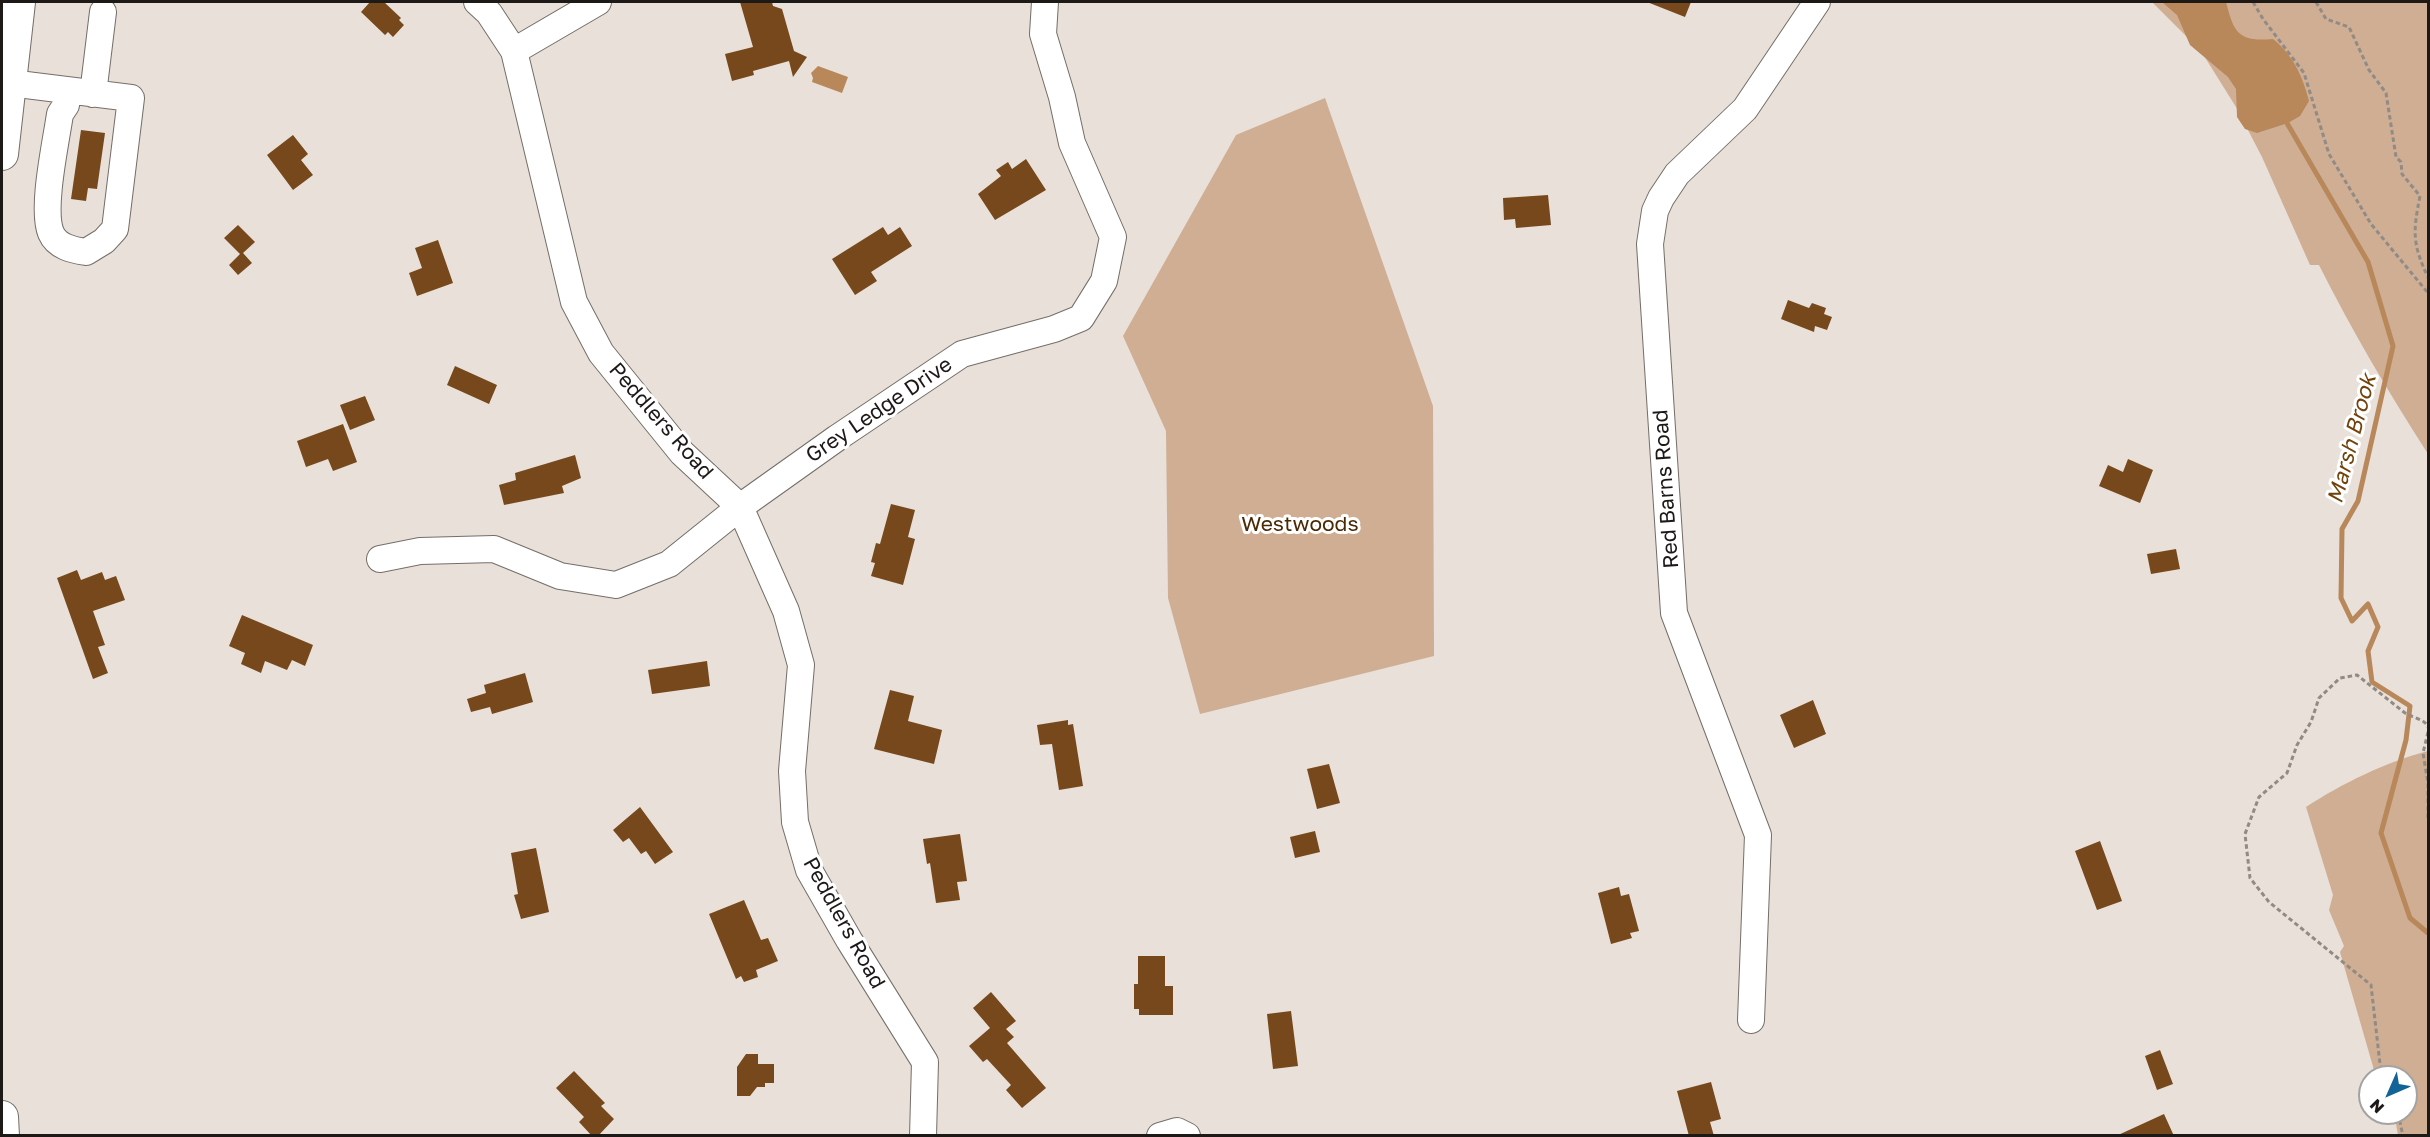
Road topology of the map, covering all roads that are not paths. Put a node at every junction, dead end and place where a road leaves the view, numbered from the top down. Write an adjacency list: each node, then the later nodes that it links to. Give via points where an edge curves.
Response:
1 (19, 2): 8 (main road)
2 (477, 2): 7 (street, Peddlers Road)
3 (598, 2): 7 (street)
4 (1046, 2): 11 (street, Grey Ledge Drive, via 1044,34 1072,143 1113,237 1104,281 1081,318 962,354)
5 (1817, 2): 13 (street, Red Barns Road, via 1745,109 1677,174 1661,198 1651,224 1674,613 1758,835)
6 (103, 12): 9 (street)
7 (514, 51): 11 (street, Peddlers Road, via 574,302 601,353 675,444)
8 (10, 83): 9 (street); 10 (main road)
9 (86, 97): 9 (street, via 131,98 115,229 86,252 66,248 52,235 47,217 60,114)
10 (2, 154)
11 (740, 507): 12 (street, Grey Ledge Drive, via 669,564 616,585 560,576 494,549 420,551); 16 (street, Peddlers Road, via 786,611 801,665 792,771 795,822 809,870 925,1062)
12 (380, 559)
13 (1751, 1020)
14 (2, 1117): 15 (main road)
15 (3, 1136)
16 (923, 1136)
17 (1160, 1136): 18 (street, via 1177,1131)
18 (1187, 1136)

